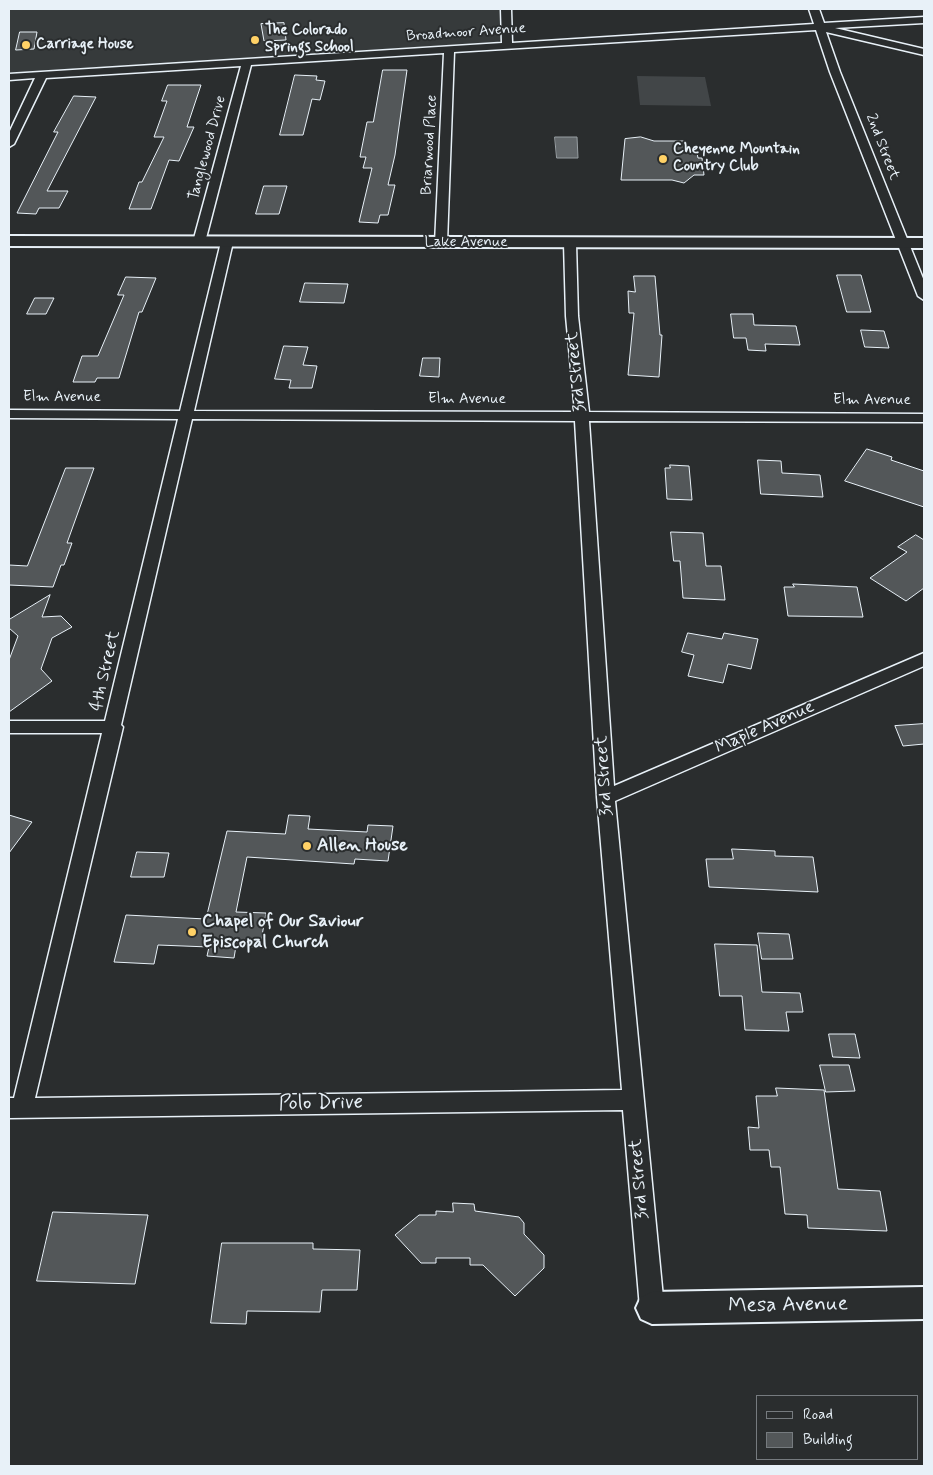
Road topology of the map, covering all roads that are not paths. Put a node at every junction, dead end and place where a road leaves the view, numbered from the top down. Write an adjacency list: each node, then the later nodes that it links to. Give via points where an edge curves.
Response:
1 (506, 9): 5 (street)
2 (814, 9): 4 (street, 2nd Street)
3 (924, 20): 4 (street, Broadmoor Avenue)
4 (821, 26): 5 (street, Broadmoor Avenue); 7 (street, via 836,33); 17 (street, 2nd Street, via 835,72)
5 (508, 45): 6 (street, Broadmoor Avenue)
6 (450, 49): 8 (street, Broadmoor Avenue); 15 (street, Briarwood Place)
7 (924, 52)
8 (247, 62): 9 (street, Broadmoor Avenue); 13 (street, Tanglewood Drive)
9 (42, 75): 10 (street, Broadmoor Avenue); 11 (street)
10 (9, 77)
11 (9, 144)
12 (9, 241): 13 (main road, Lake Avenue)
13 (199, 242): 14 (main road, Lake Avenue)
14 (227, 242): 15 (main road, Lake Avenue); 21 (street, 4th Street)
15 (441, 242): 16 (main road, Lake Avenue)
16 (570, 243): 17 (main road, Lake Avenue); 22 (street, 3rd Street, via 572,316)
17 (902, 243): 18 (main road, Lake Avenue); 19 (street, 2nd Street)
18 (924, 243)
19 (924, 296)
20 (9, 414): 21 (street, Elm Avenue)
21 (186, 414): 22 (street, Elm Avenue); 26 (street, 4th Street)
22 (582, 416): 23 (street, Elm Avenue); 27 (street, 3rd Street)
23 (924, 418)
24 (924, 659): 27 (street, Maple Avenue)
25 (9, 727): 26 (street)
26 (114, 727): 29 (street, 4th Street)
27 (606, 797): 28 (street, 3rd Street)
28 (633, 1100): 29 (street, Polo Drive); 31 (street, 3rd Street)
29 (15, 1108)
30 (924, 1303): 31 (main road, Mesa Avenue)
31 (652, 1308)

